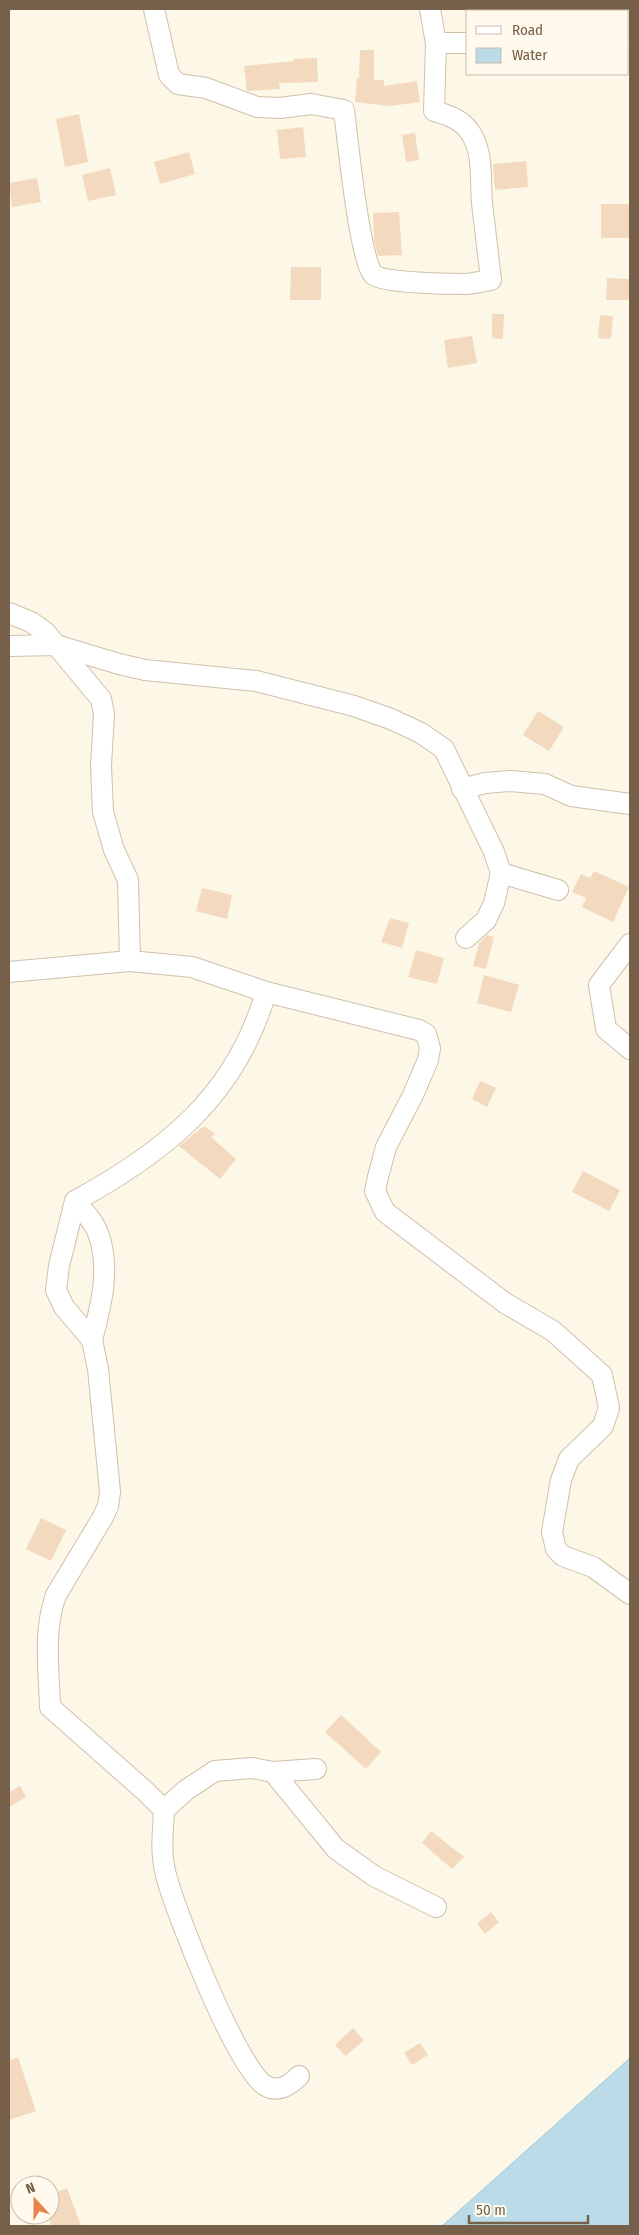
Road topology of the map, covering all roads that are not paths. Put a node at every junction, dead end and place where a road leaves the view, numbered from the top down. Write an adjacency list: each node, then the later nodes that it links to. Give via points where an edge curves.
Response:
1 (154, 9): 3 (street, via 169,75 178,84 206,88 257,107 311,104 344,110 350,169 366,260 373,275 391,280 466,284 491,280 478,146 466,127 450,116 434,111)
2 (430, 9): 3 (street)
3 (436, 42): 4 (street)
4 (466, 43)
5 (9, 613): 6 (street, via 45,632)
6 (56, 645): 7 (street); 8 (street, via 145,670 256,682 354,706 391,719 444,749); 14 (street, via 101,699 104,714 103,812 114,850 128,880)
7 (9, 646)
8 (462, 789): 9 (street, via 493,782 545,784 571,796); 10 (street)
9 (630, 804)
10 (501, 873): 11 (street); 12 (street, via 486,920)
11 (558, 890)
12 (466, 938)
13 (630, 944): 17 (street, via 599,985 606,1029)
14 (130, 961): 15 (street); 16 (street, via 192,967)
15 (9, 972)
16 (266, 992): 18 (street, via 246,1044 210,1100 158,1150); 20 (street, via 426,1034 430,1048 428,1060 386,1147 375,1191 379,1203 385,1212 480,1285 553,1331 602,1375 609,1408 602,1426 569,1459 561,1480 552,1532 556,1549 563,1556 593,1567)
17 (630, 1049)
18 (75, 1202): 19 (street, via 98,1232 101,1246 103,1297); 19 (street, via 56,1290 64,1308)
19 (92, 1340): 23 (street, via 98,1369 110,1492 103,1517 56,1595 51,1610 48,1641 50,1707)
20 (630, 1594)
21 (316, 1769): 22 (street)
22 (273, 1772): 23 (street, via 252,1768 215,1770); 24 (street, via 336,1849 374,1876)
23 (164, 1810): 25 (street, via 162,1854 176,1907 243,2058 257,2080 267,2087 290,2086)
24 (436, 1907)
25 (299, 2076)

